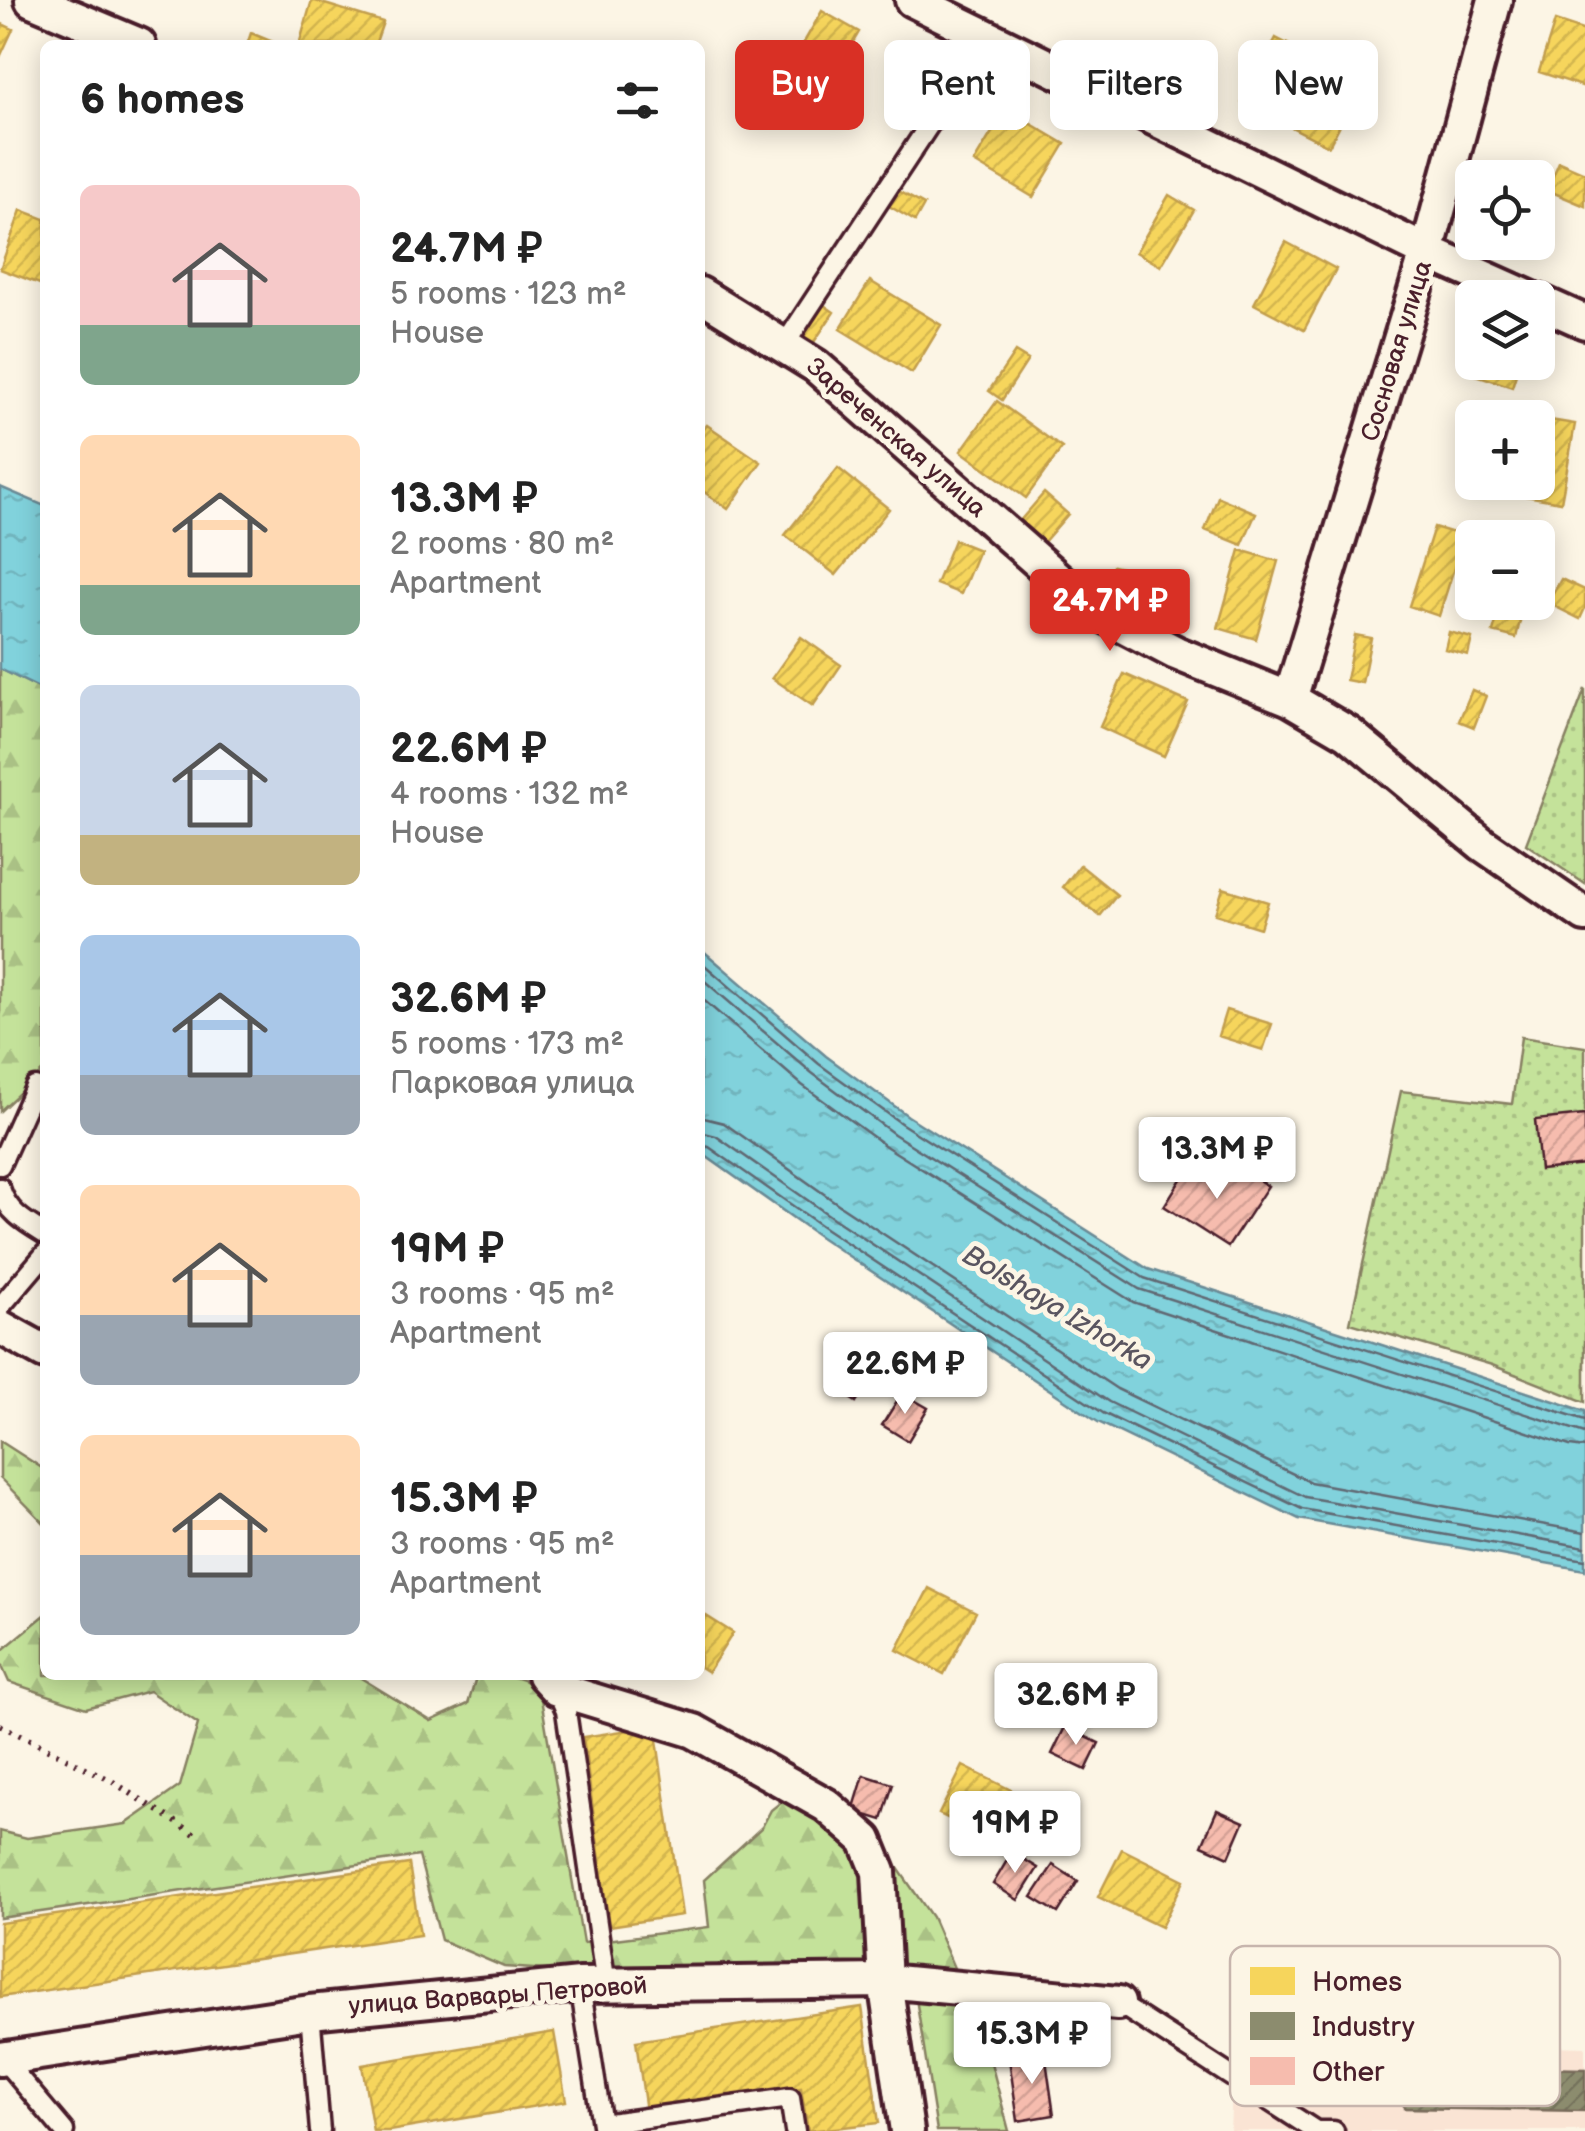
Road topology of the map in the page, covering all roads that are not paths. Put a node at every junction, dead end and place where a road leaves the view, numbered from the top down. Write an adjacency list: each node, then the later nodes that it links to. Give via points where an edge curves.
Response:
1 (32, 0): 5 (street)
2 (912, 0): 4 (street)
3 (1496, 0): 6 (street, Сосновая улица)
4 (987, 37): 6 (street); 11 (lane)
5 (127, 40)
6 (1427, 252): 7 (street); 12 (street, Сосновая улица)
7 (1490, 280)
8 (705, 297): 11 (street, Зареченская улица)
9 (1555, 309): 10 (street)
10 (1585, 322)
11 (785, 344): 12 (street, Зареченская улица, via 1092,609 1176,653)
12 (1290, 698): 13 (street, Зареченская улица, via 1348,734 1482,844)
13 (1585, 915)
14 (35, 1087): 15 (lane)
15 (0, 1165)
16 (0, 1188): 17 (lane, via 18,1218)
17 (40, 1231)
18 (40, 1260): 19 (lane)
19 (0, 1307)
20 (0, 1327): 21 (street)
21 (40, 1349)
22 (550, 1682): 23 (street, via 694,1730 826,1805 866,1840 879,1872); 24 (lane, via 566,1711)
23 (885, 1981): 24 (street, улица Варвары Петровой); 25 (street, улица Варвары Петровой); 34 (street)
24 (592, 1985): 26 (street, улица Варвары Петровой); 30 (lane)
25 (1118, 2003): 28 (lane)
26 (310, 2012): 27 (street, улица Варвары Петровой); 32 (lane)
27 (2, 2059): 31 (lane)
28 (1230, 2075)
29 (1277, 2106): 35 (lane, via 1316,2131)
30 (602, 2128): 33 (lane, via 790,2098)
31 (64, 2131)
32 (320, 2131)
33 (794, 2131)
34 (907, 2131)
35 (1334, 2131)

